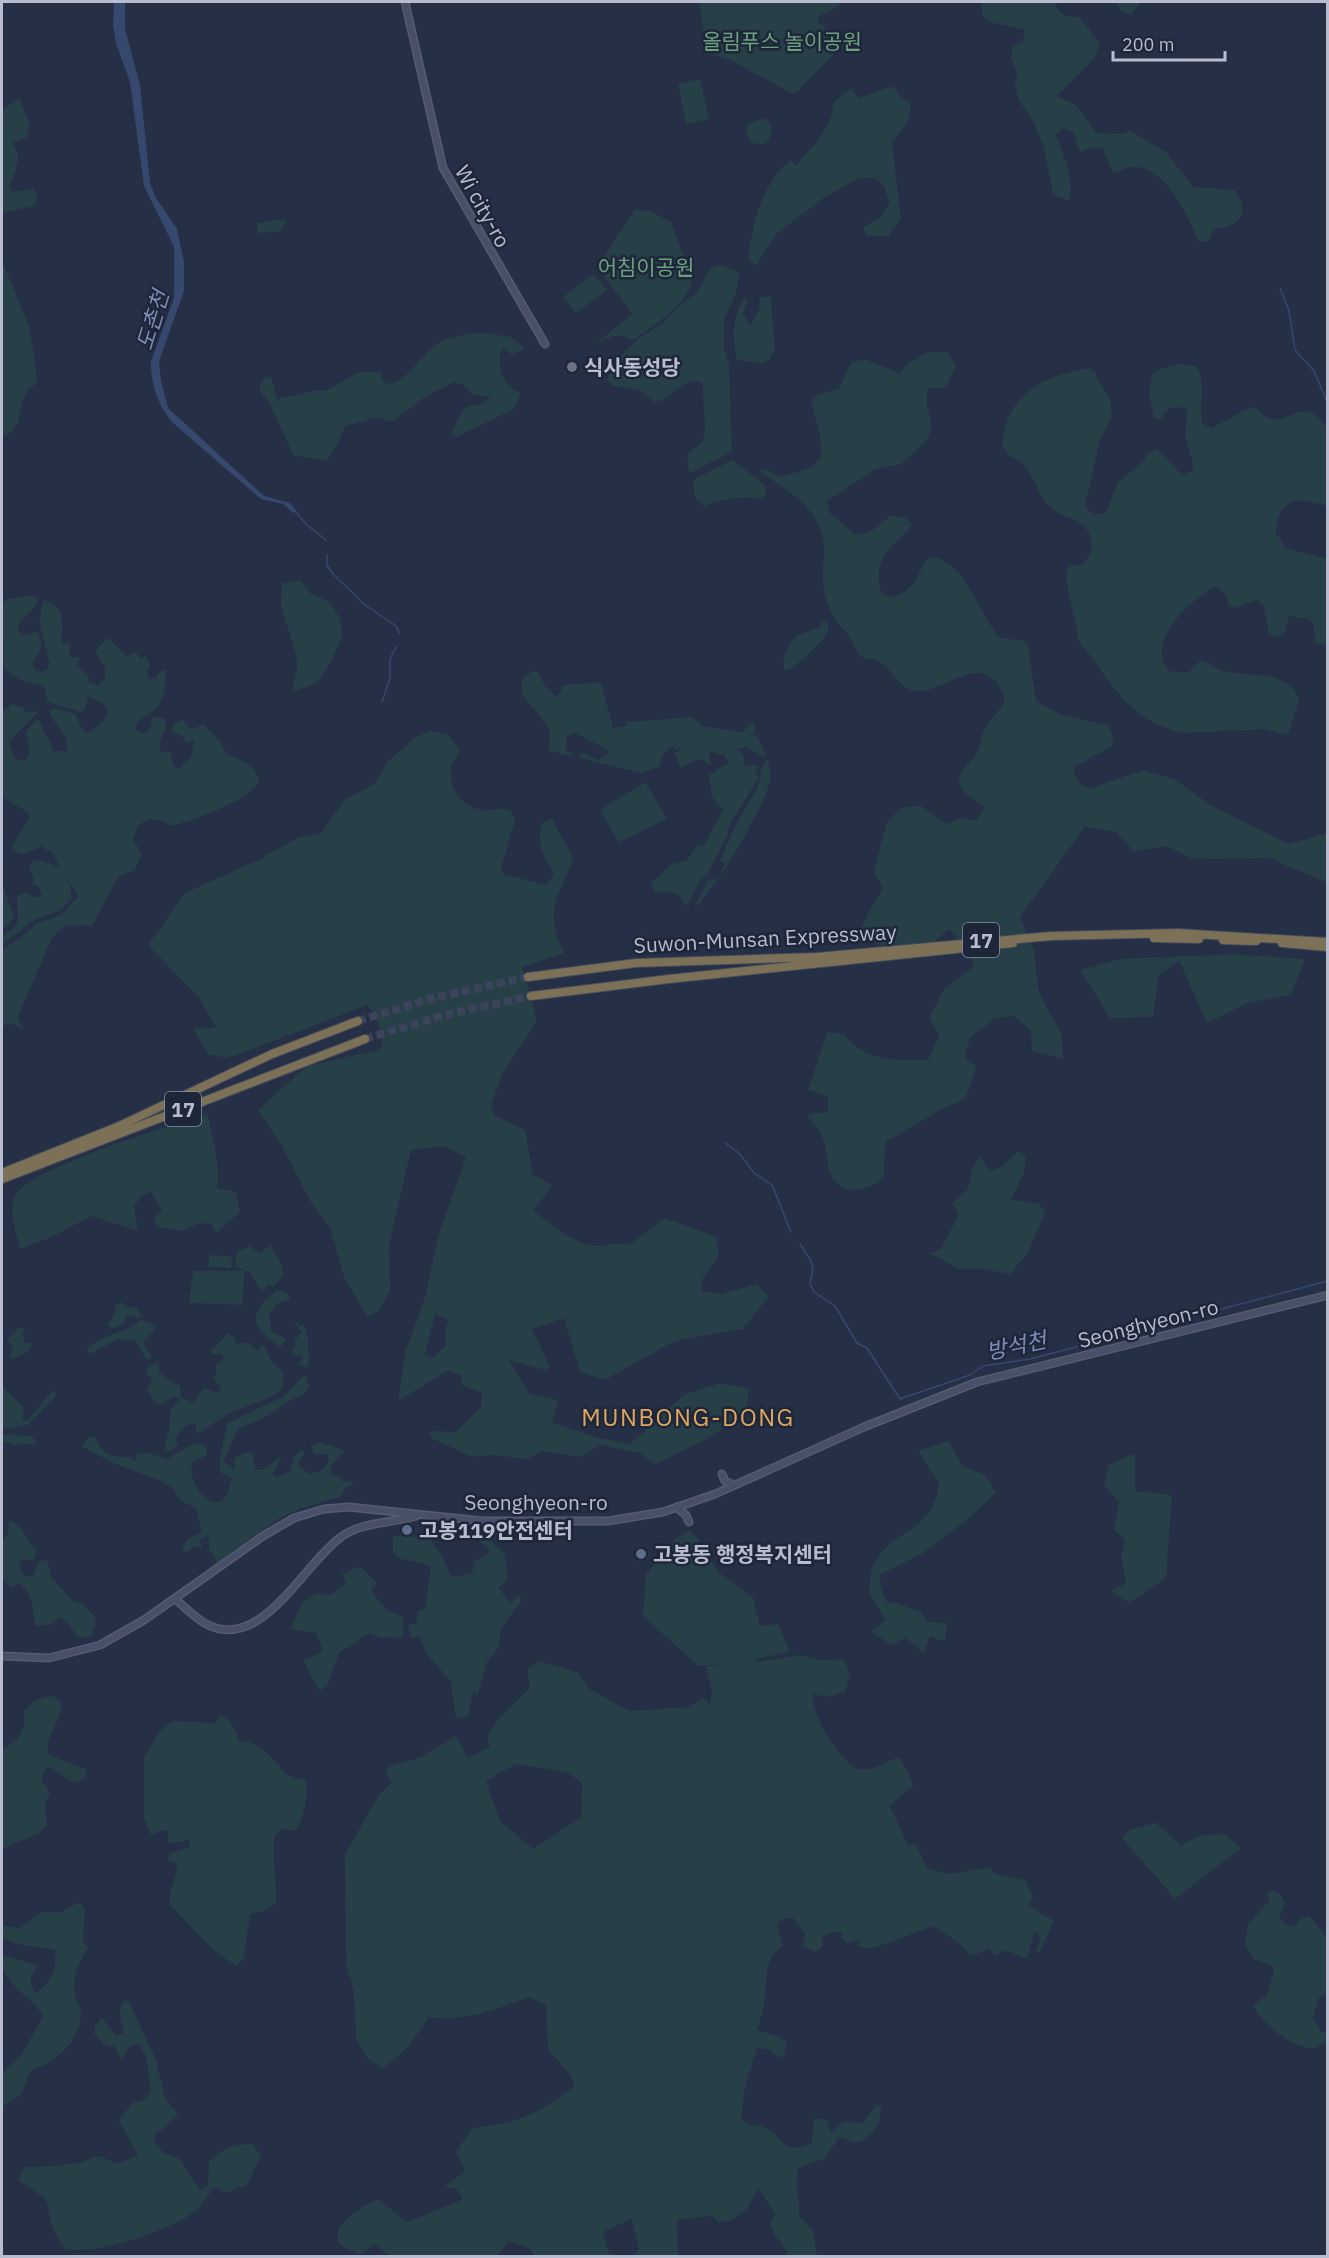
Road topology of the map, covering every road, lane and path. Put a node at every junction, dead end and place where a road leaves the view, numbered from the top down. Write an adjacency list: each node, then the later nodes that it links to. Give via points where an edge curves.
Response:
1 (405, 2): 2 (main road, Wi city-ro, via 442,168)
2 (545, 344)
3 (1328, 942): 5 (highway, Suwon-Munsan Expressway / 17, via 1241,935 1116,934 981,940 817,957 636,963)
4 (1328, 947): 6 (highway, Suwon-Munsan Expressway / 17, via 1200,939 1083,939 961,948)
5 (528, 977)
6 (531, 996)
7 (358, 1021): 9 (highway, 17, via 272,1054 117,1127)
8 (365, 1039): 10 (highway, 17)
9 (2, 1173)
10 (2, 1179)
11 (1328, 1295): 13 (main road, Seonghyeon-ro, via 977,1382 875,1422)
12 (722, 1474): 13 (main road)
13 (734, 1486): 14 (main road, Seonghyeon-ro)
14 (676, 1508): 15 (main road, Seonghyeon-ro, via 608,1521 482,1521); 16 (main road)
15 (418, 1515): 17 (main road, Seonghyeon-ro, via 349,1507 294,1518); 17 (main road, via 360,1527 342,1536 325,1550 273,1611 246,1625 222,1629 206,1624)
16 (689, 1522)
17 (175, 1599): 18 (main road, Seonghyeon-ro, via 100,1645 49,1658)
18 (2, 1656)

